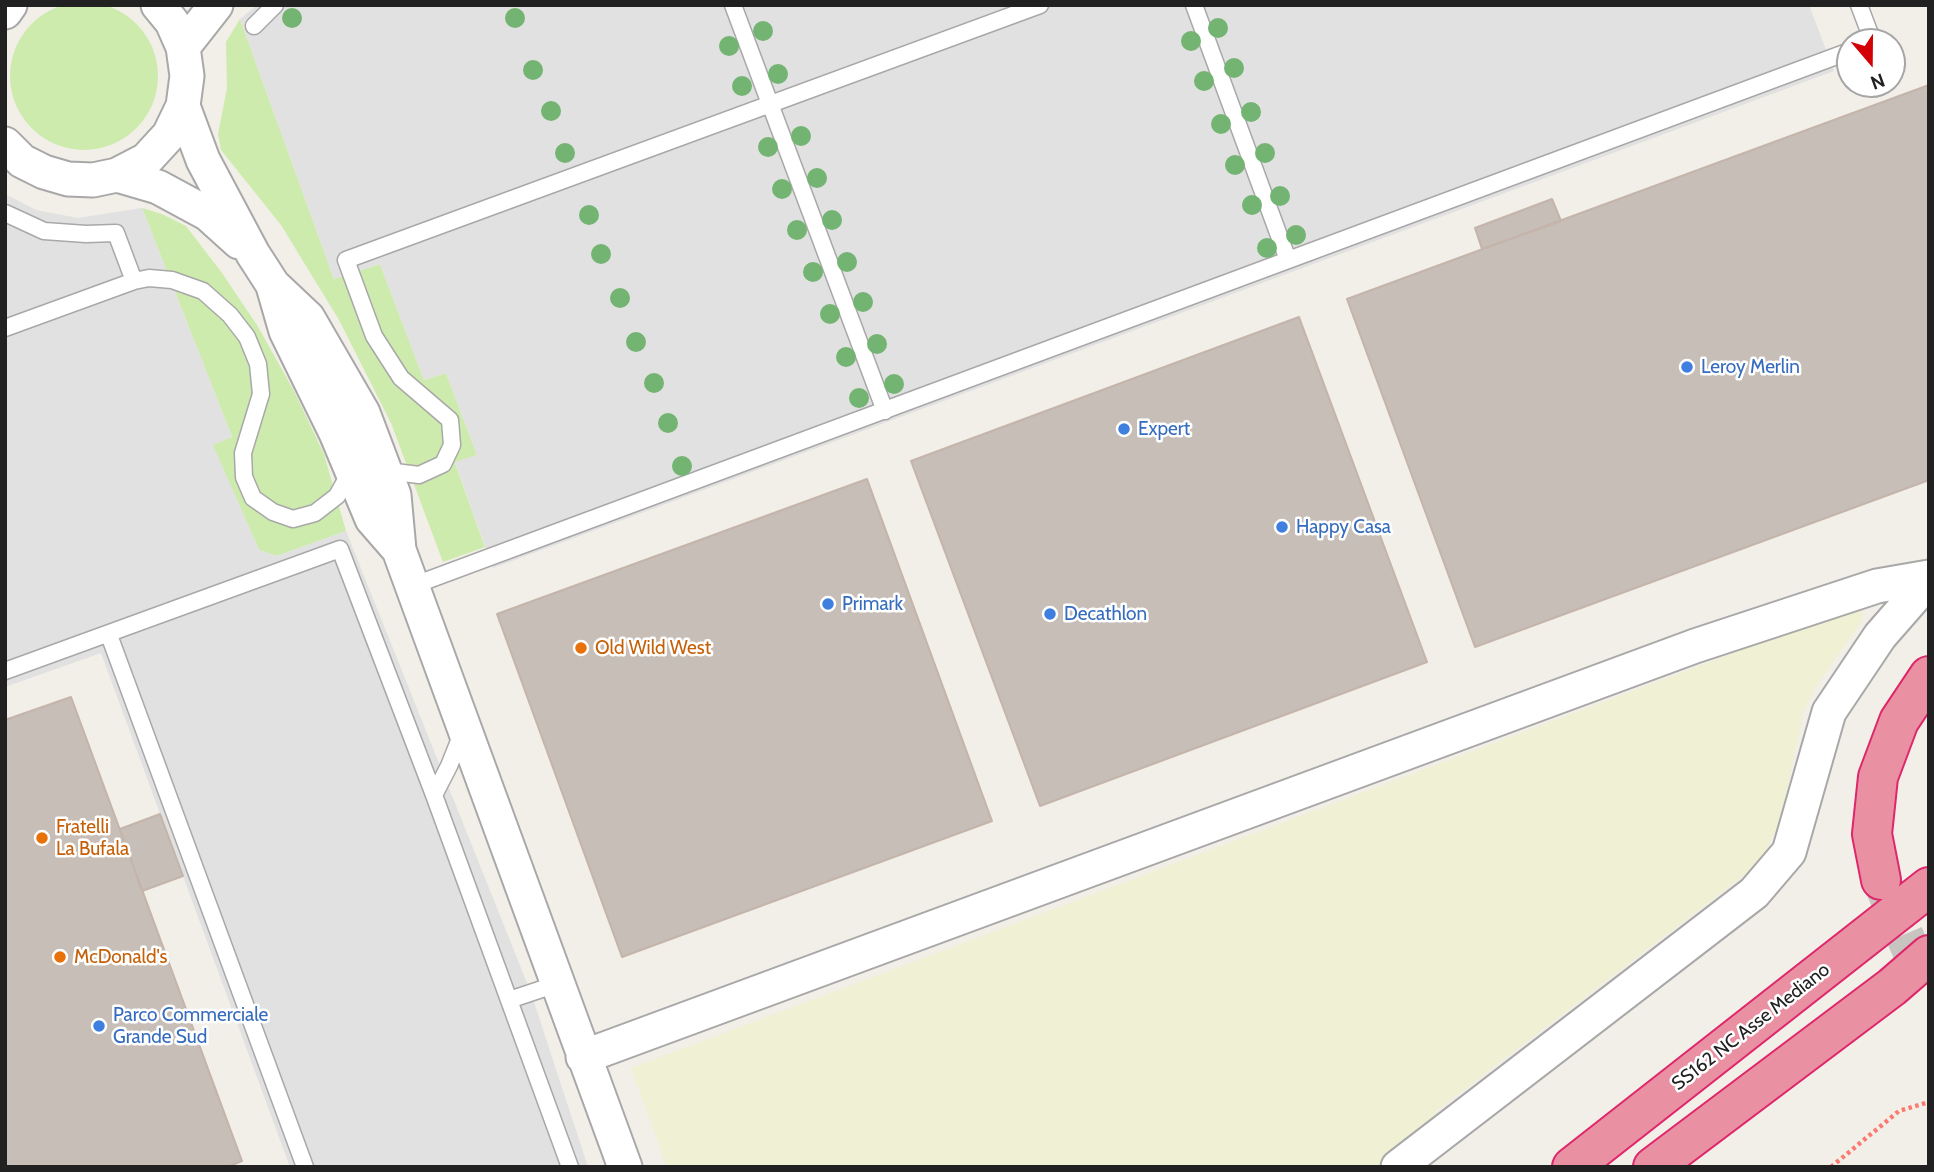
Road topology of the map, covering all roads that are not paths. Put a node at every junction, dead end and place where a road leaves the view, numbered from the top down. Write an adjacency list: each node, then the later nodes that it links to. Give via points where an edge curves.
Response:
1 (10, 5): 9 (street)
2 (158, 5): 12 (street)
3 (216, 5): 12 (street)
4 (275, 5): 10 (lane)
5 (733, 5): 14 (lane)
6 (1040, 5): 14 (lane)
7 (1194, 5): 20 (lane)
8 (1859, 5): 11 (lane)
9 (5, 12)
10 (254, 26)
11 (1868, 28)
12 (183, 47): 15 (street, via 187,76)
13 (1836, 56): 20 (lane)
14 (770, 105): 24 (lane); 26 (lane, via 346,260 374,336 401,378 450,420 452,445 443,464 419,475)
15 (183, 106): 17 (street, via 169,135 146,160); 19 (street, via 203,160)
16 (5, 144): 17 (street, via 22,160 68,179)
17 (117, 175): 19 (street, via 158,187 208,214)
18 (5, 213): 21 (lane, via 44,231 116,233)
19 (253, 254): 22 (street)
20 (1288, 260): 24 (lane)
21 (134, 281): 23 (lane); 25 (lane, via 172,280 203,291 247,337 258,364 261,394 243,453 244,477 253,498 272,512 293,519 315,513 337,496)
22 (273, 285): 25 (street, via 286,331); 26 (street, via 307,318 363,413)
23 (5, 328)
24 (885, 411): 29 (lane)
25 (352, 469): 27 (street, via 372,519)
26 (387, 471): 27 (street, via 394,495)
27 (398, 550): 29 (street)
28 (1929, 579): 42 (street, via 1877,586 1695,646); 46 (street, via 1880,636 1829,712 1788,852 1754,893)
29 (412, 586): 33 (street)
30 (109, 635): 31 (lane); 34 (lane, via 340,549); 43 (lane)
31 (5, 671)
32 (1929, 676): 35 (highway, via 1899,721 1878,777 1872,834)
33 (464, 729): 34 (lane); 39 (street)
34 (434, 795): 41 (lane)
35 (1881, 880)
36 (1929, 887): 47 (highway, SS162 NC Asse Mediano)
37 (1929, 955): 40 (highway)
38 (1929, 975): 40 (highway)
39 (557, 984): 41 (lane); 42 (street)
40 (1892, 987): 48 (highway)
41 (509, 1000): 44 (lane)
42 (583, 1057): 45 (street)
43 (305, 1167)
44 (570, 1167)
45 (625, 1167)
46 (1398, 1167)
47 (1572, 1167)
48 (1653, 1167)

